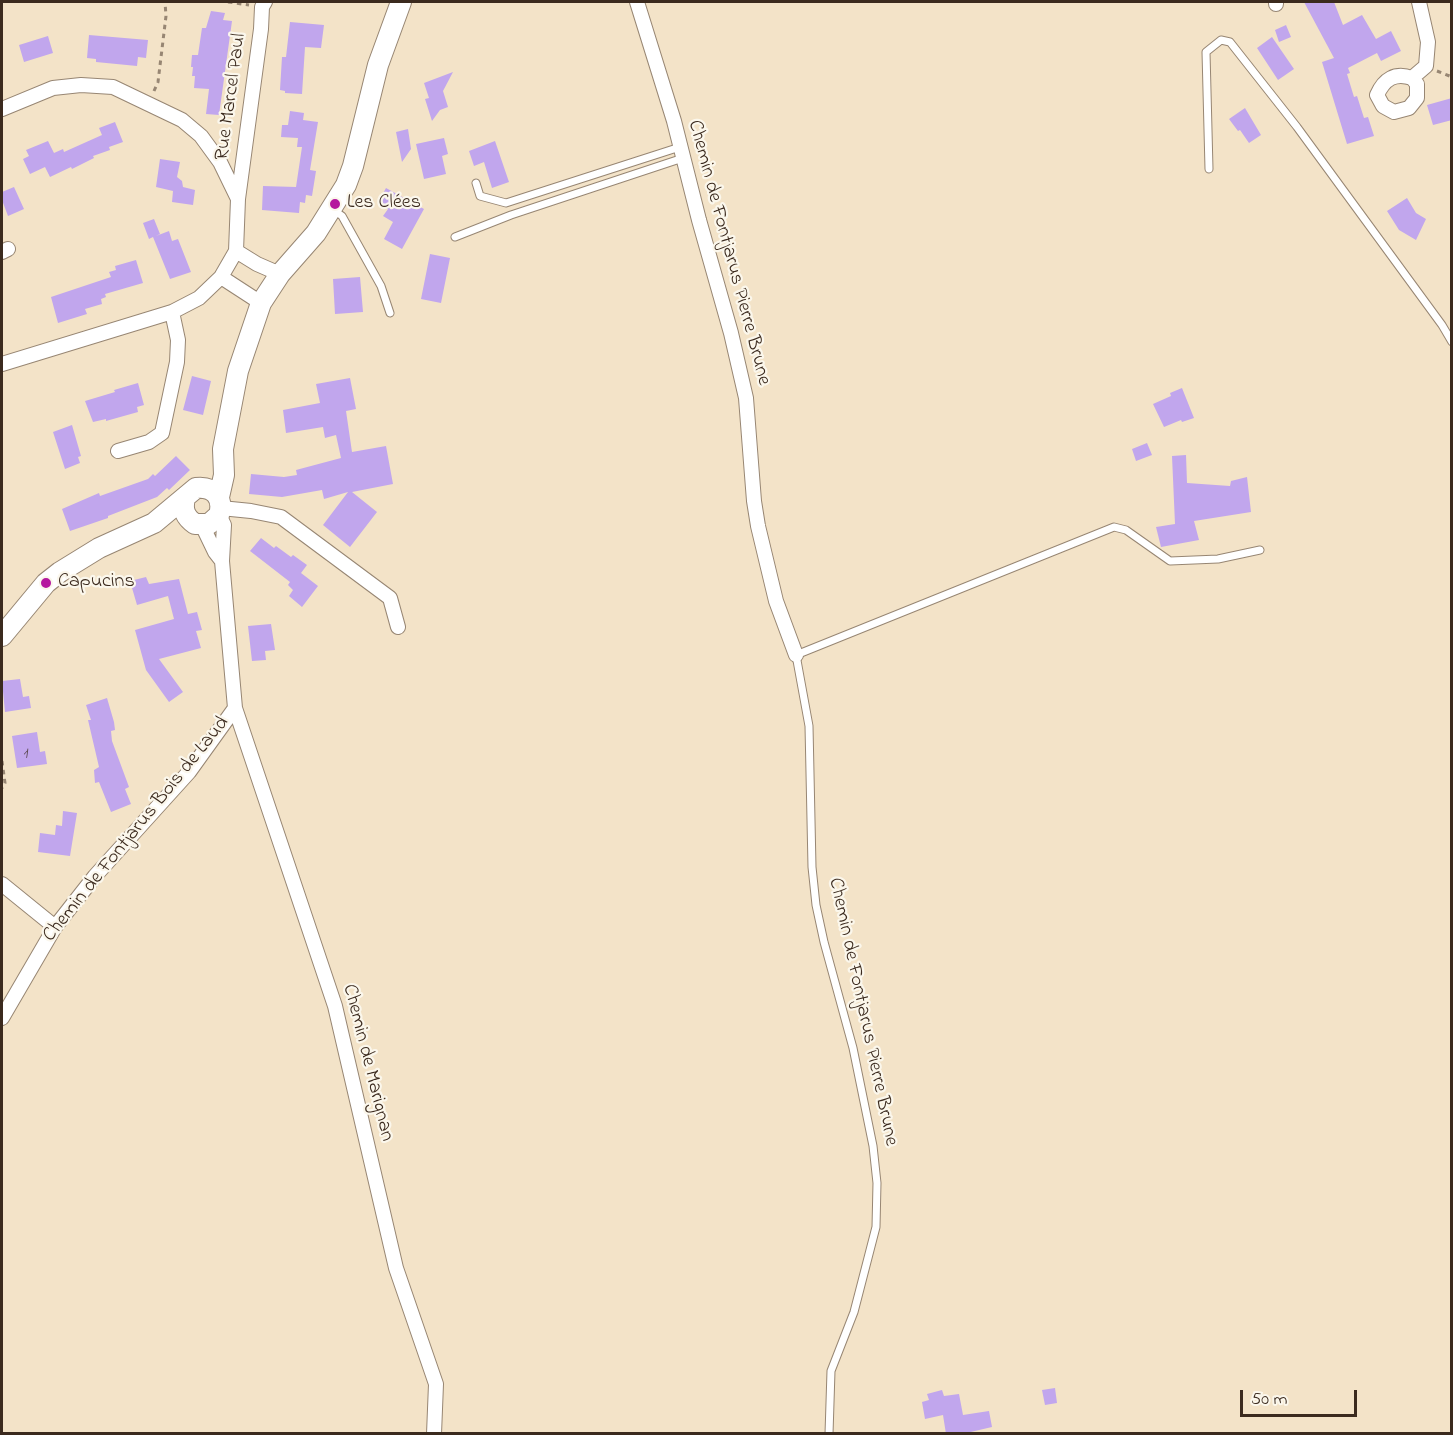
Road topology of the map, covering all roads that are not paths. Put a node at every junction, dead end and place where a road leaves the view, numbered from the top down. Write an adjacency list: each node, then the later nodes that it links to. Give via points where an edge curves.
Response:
1 (401, 2): 11 (street, Chemin de Fontjarus Bois de Laud, via 378,65 353,166)
2 (637, 2): 7 (street, Chemin de Fontjarus Pierre Brune)
3 (1419, 2): 5 (street, via 1428,42 1426,66)
4 (264, 4): 10 (street, Rue Marcel Paul)
5 (1412, 78): 5 (street, via 1417,84 1418,98 1408,108 1394,112 1383,106 1377,95 1382,84 1393,77)
6 (2, 109): 10 (street, via 53,88 113,87 182,120 201,136 220,162)
7 (682, 153): 9 (lane, via 506,203 480,196); 12 (lane); 31 (street, Chemin de Fontjarus Pierre Brune, via 741,372 758,526 776,601)
8 (1209, 169): 19 (lane, via 1206,52 1221,40 1230,42 1297,127)
9 (476, 183)
10 (238, 199): 13 (street, Rue Marcel Paul)
11 (332, 208): 14 (street, Chemin de Fontjarus Bois de Laud); 18 (lane, via 342,216 381,286)
12 (455, 237)
13 (236, 251): 14 (street); 15 (street)
14 (280, 274): 16 (street, Chemin de Fontjarus Bois de Laud)
15 (221, 278): 16 (street); 17 (street, via 199,298)
16 (261, 303): 21 (street, Chemin de Fontjarus Bois de Laud, via 238,371)
17 (172, 312): 20 (street); 22 (street, via 178,340 177,362 162,433 149,442)
18 (390, 313)
19 (1452, 342)
20 (2, 364)
21 (223, 449): 23 (street, Chemin de Fontjarus Bois de Laud); 24 (street, Chemin de Fontjarus Bois de Laud)
22 (118, 451)
23 (191, 494): 24 (street, via 211,489); 25 (street, via 183,506); 26 (street, Chemin de Fontjarus Bois de Laud)
24 (220, 507): 25 (street, via 209,524); 28 (street, Chemin de Fontjarus Bois de Laud, via 224,525); 29 (street, via 281,517 390,598)
25 (196, 522): 26 (street); 28 (street, Chemin de Fontjarus Bois de Laud)
26 (154, 524): 30 (street, via 99,548 60,572)
27 (1260, 550): 31 (lane, via 1218,560 1170,561 1125,530 1114,527)
28 (222, 561): 32 (street, Chemin de Fontjarus Bois de Laud)
29 (399, 627)
30 (2, 636)
31 (796, 656): 37 (lane, Chemin de Fontjarus Pierre Brune, via 809,726 816,905 853,1048 877,1184 876,1227 854,1312 831,1371)
32 (235, 708): 34 (street, Chemin de Fontjarus Bois de Laud, via 189,772 95,876); 36 (street, Chemin de Marignan, via 335,1006 396,1268 436,1384)
33 (2, 884): 34 (street)
34 (55, 927): 35 (street, Chemin de Fontjarus Bois de Laud)
35 (2, 1018)
36 (434, 1434)
37 (829, 1434)

